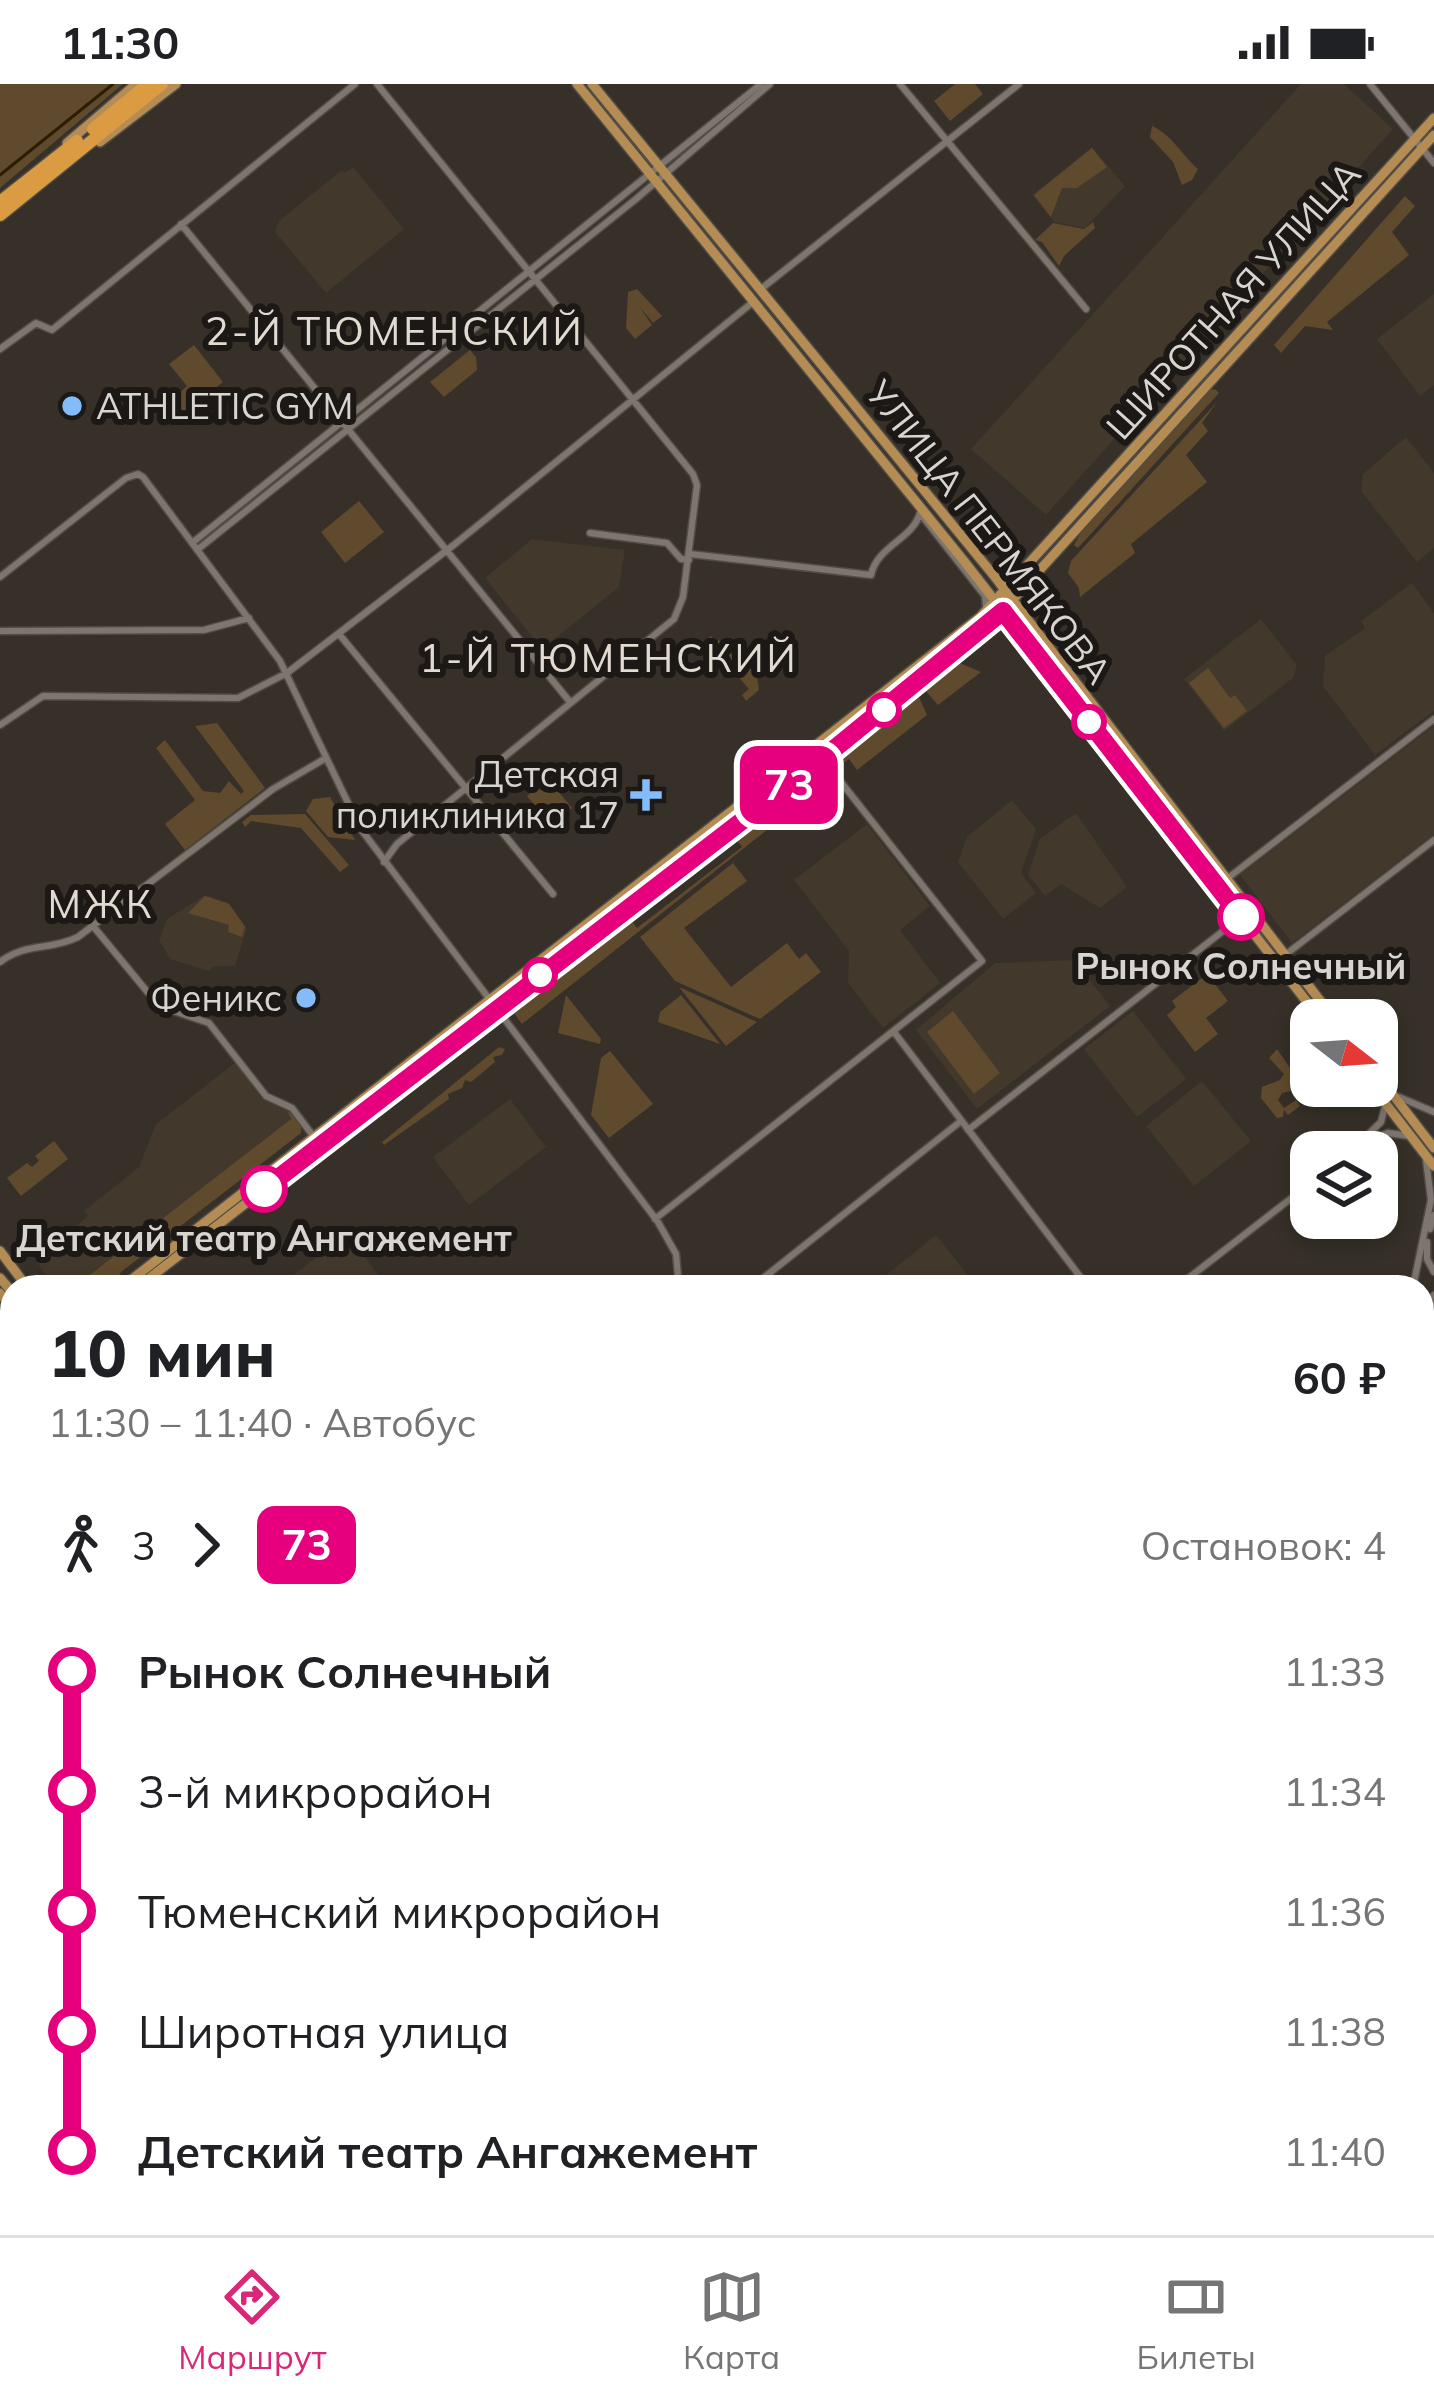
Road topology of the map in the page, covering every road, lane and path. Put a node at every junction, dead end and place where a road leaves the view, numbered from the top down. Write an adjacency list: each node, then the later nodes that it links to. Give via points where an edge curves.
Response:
1 (136, 84): 20 (main road)
2 (148, 84): 20 (highway)
3 (162, 84): 20 (highway)
4 (176, 84): 20 (main road)
5 (355, 84): 21 (street)
6 (376, 84): 22 (street)
7 (577, 84): 19 (main road, УЛИЦА ПЕРМЯКОВА)
8 (592, 84): 19 (main road, УЛИЦА ПЕРМЯКОВА)
9 (760, 84): 19 (street)
10 (770, 84): 19 (street)
11 (900, 84): 16 (street)
12 (1019, 84): 16 (street)
13 (1370, 84): 17 (street)
14 (1434, 118): 17 (main road, ШИРОТНАЯ УЛИЦА)
15 (1434, 135): 17 (main road, ШИРОТНАЯ УЛИЦА)
16 (946, 141): 24 (street); 26 (street)
17 (1418, 144): 18 (street); 34 (main road, ШИРОТНАЯ УЛИЦА)
18 (1434, 163)
19 (658, 174): 22 (street); 23 (street); 24 (main road, УЛИЦА ПЕРМЯКОВА); 25 (main road, УЛИЦА ПЕРМЯКОВА)
20 (1, 208)
21 (182, 224): 27 (street, via 52,330 36,322); 33 (street)
22 (528, 272): 23 (street); 33 (street)
23 (535, 280): 30 (street); 33 (street)
24 (761, 289): 28 (main road, УЛИЦА ПЕРМЯКОВА)
25 (752, 302): 29 (main road, УЛИЦА ПЕРМЯКОВА); 30 (street)
26 (1086, 309)
27 (0, 350)
28 (841, 387): 29 (main road); 31 (main road, УЛИЦА ПЕРМЯКОВА)
29 (830, 397): 32 (main road, УЛИЦА ПЕРМЯКОВА)
30 (632, 399): 40 (street); 41 (street, via 695,477)
31 (852, 401): 32 (main road, via 843,398); 43 (main road, УЛИЦА ПЕРМЯКОВА)
32 (840, 409): 35 (main road, УЛИЦА ПЕРМЯКОВА)
33 (347, 427): 39 (street); 40 (street)
34 (1156, 434): 43 (main road, ШИРОТНАЯ УЛИЦА); 45 (main road, ШИРОТНАЯ УЛИЦА)
35 (918, 507): 36 (street); 37 (street, УЛИЦА ПЕРМЯКОВА); 44 (main road, УЛИЦА ПЕРМЯКОВА)
36 (917, 524): 37 (street); 41 (street, via 871,575)
37 (929, 526): 47 (street, УЛИЦА ПЕРМЯКОВА, via 985,596)
38 (590, 533): 41 (street, via 667,543)
39 (195, 546): 42 (street, via 138,474); 48 (street)
40 (447, 550): 50 (street); 52 (street)
41 (689, 557): 52 (street, via 674,619)
42 (0, 578)
43 (1005, 590): 44 (main road, ШИРОТНАЯ УЛИЦА); 45 (main road, УЛИЦА ПЕРМЯКОВА)
44 (995, 601): 46 (main road, УЛИЦА ПЕРМЯКОВА); 47 (main road, ШИРОТНАЯ УЛИЦА)
45 (1012, 601): 46 (main road, ШИРОТНАЯ УЛИЦА); 61 (main road, УЛИЦА ПЕРМЯКОВА)
46 (1003, 611): 57 (main road, ШИРОТНАЯ УЛИЦА); 63 (main road, УЛИЦА ПЕРМЯКОВА)
47 (983, 613): 55 (main road, ШИРОТНАЯ УЛИЦА)
48 (249, 617): 49 (street, via 205,630); 51 (street)
49 (0, 632)
50 (339, 634): 51 (street); 58 (street)
51 (287, 673): 54 (street, via 238,698 44,696); 56 (street)
52 (570, 702): 58 (street)
53 (1434, 719): 61 (street)
54 (0, 725)
55 (813, 747): 57 (street); 69 (main road, ШИРОТНАЯ УЛИЦА)
56 (326, 758): 60 (street); 64 (street)
57 (823, 758): 69 (main road, ШИРОТНАЯ УЛИЦА); 70 (street, via 982,962)
58 (466, 786): 60 (street); 62 (street)
59 (1434, 841): 65 (street)
60 (384, 862): 69 (street)
61 (1227, 879): 65 (main road, УЛИЦА ПЕРМЯКОВА)
62 (553, 894)
63 (1241, 917): 67 (main road, УЛИЦА ПЕРМЯКОВА); 76 (street)
64 (93, 926): 66 (street, via 69,942 16,950); 79 (street, via 159,1006 208,1023 266,1096 292,1108)
65 (1286, 956): 68 (main road, УЛИЦА ПЕРМЯКОВА)
66 (0, 962)
67 (1305, 999)
68 (1319, 999)
69 (494, 1004): 79 (main road, ШИРОТНАЯ УЛИЦА); 84 (street)
70 (894, 1033): 75 (street); 84 (street)
71 (1398, 1098): 74 (street)
72 (1393, 1107): 78 (main road)
73 (1395, 1107): 80 (main road)
74 (1434, 1112)
75 (961, 1121): 76 (street); 90 (street)
76 (968, 1130): 91 (street)
77 (1398, 1134): 78 (street)
78 (1414, 1140): 80 (main road)
79 (317, 1141): 87 (main road, ШИРОТНАЯ УЛИЦА); 88 (main road, ШИРОТНАЯ УЛИЦА)
80 (1428, 1150): 81 (main road); 93 (street, via 1431,1200)
81 (1434, 1166)
82 (1290, 1199): 92 (street)
83 (1434, 1215): 85 (street)
84 (656, 1219): 89 (street)
85 (1426, 1245): 86 (street); 94 (street)
86 (1434, 1272)
87 (138, 1275)
88 (153, 1275)
89 (678, 1275)
90 (767, 1275)
91 (1079, 1275)
92 (1192, 1275)
93 (1416, 1275)
94 (1417, 1275)

